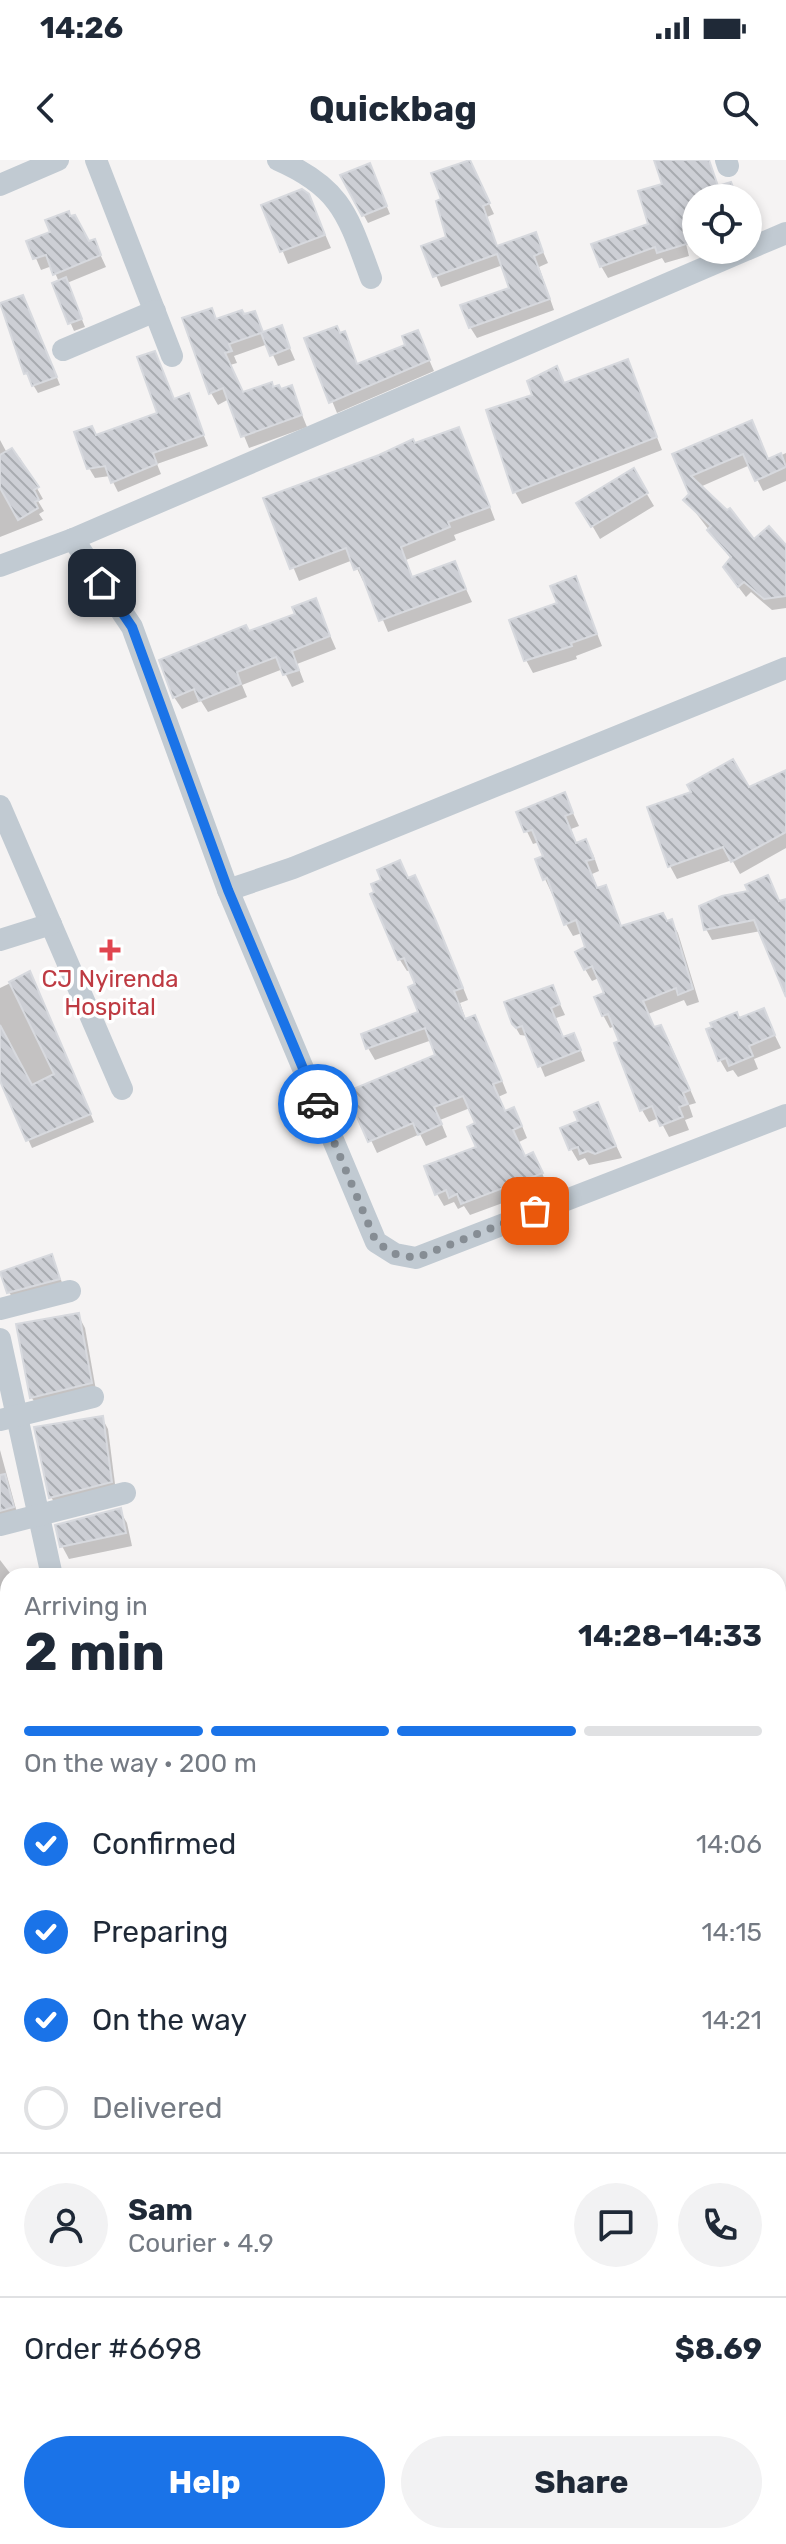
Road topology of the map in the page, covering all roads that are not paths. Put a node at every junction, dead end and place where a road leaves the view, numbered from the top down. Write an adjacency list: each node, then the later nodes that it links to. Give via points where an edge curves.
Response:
1 (58, 160): 4 (street)
2 (96, 160): 9 (street)
3 (278, 160): 8 (street, via 335,195)
4 (0, 185)
5 (786, 233): 6 (street)
6 (762, 243)
7 (714, 264): 12 (street)
8 (371, 278)
9 (155, 311): 10 (street); 11 (street)
10 (63, 350)
11 (172, 356)
12 (73, 539): 13 (street); 16 (street, via 132,627)
13 (0, 566)
14 (786, 668): 16 (street)
15 (0, 806): 17 (street)
16 (228, 890): 20 (street, via 376,1242 395,1254 416,1258)
17 (51, 924): 18 (street); 19 (street)
18 (0, 940)
19 (122, 1089)
20 (786, 1115)
21 (70, 1291): 22 (street)
22 (0, 1309)
23 (0, 1339): 25 (street)
24 (93, 1397): 25 (street)
25 (9, 1417): 27 (street)
26 (125, 1493): 27 (street)
27 (41, 1514): 28 (street); 29 (street)
28 (0, 1525)
29 (51, 1568)

